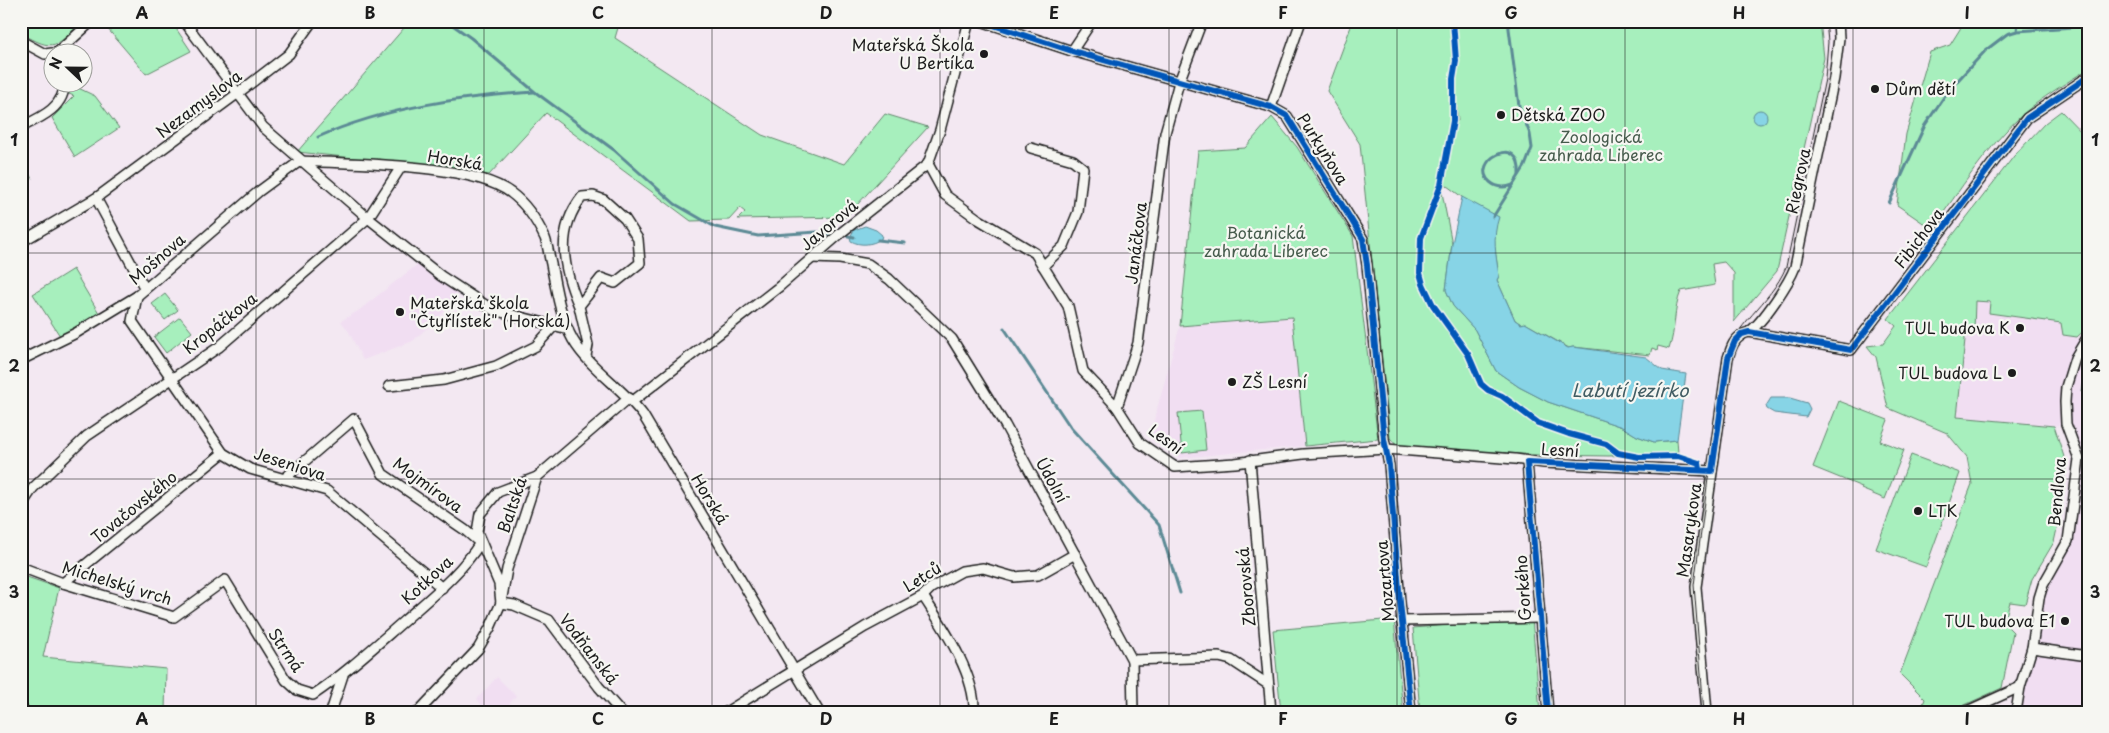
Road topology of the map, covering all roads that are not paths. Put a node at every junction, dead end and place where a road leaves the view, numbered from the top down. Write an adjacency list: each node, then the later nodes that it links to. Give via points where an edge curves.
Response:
1 (92, 21): 11 (street)
2 (184, 21): 17 (street)
3 (969, 21): 22 (street)
4 (981, 21): 12 (street, Purkyňova)
5 (1092, 21): 12 (street)
6 (1202, 21): 15 (street, Janáčkova)
7 (1301, 21): 18 (street)
8 (1838, 21): 34 (street, Riegrova, via 1834,78 1795,267 1785,287)
9 (311, 23): 17 (street, Nezamyslova, via 289,54)
10 (21, 41): 13 (street)
11 (70, 42)
12 (1072, 51): 15 (street, Purkyňova)
13 (42, 53)
14 (2088, 77): 34 (street, Fibichova, via 2027,118 1851,350)
15 (1179, 82): 18 (street, Purkyňova); 41 (street, Janáčkova, via 1165,134 1138,343)
16 (64, 92): 19 (street, via 58,104 42,117)
17 (237, 94): 21 (street, via 263,127); 24 (street, Nezamyslova)
18 (1271, 107): 42 (street, Purkyňova, via 1287,116 1363,239)
19 (21, 127)
20 (1031, 148): 28 (street, via 1073,160 1083,168 1078,212 1064,246)
21 (300, 161): 23 (street, Horská); 25 (street); 29 (street, Mošnova, via 258,192)
22 (928, 164): 27 (street, Javorová); 28 (street, Lesní, via 944,195 1035,253)
23 (401, 167): 25 (street, Kropáčkova); 33 (street, Horská, via 466,174 487,180 523,203 545,240)
24 (96, 198): 26 (street, Nezamyslova); 29 (street)
25 (368, 218): 32 (street, via 441,276 493,310); 38 (street, Kropáčkova, via 218,348)
26 (21, 242)
27 (812, 258): 40 (street, Javorová, via 760,303); 51 (street, Údolní, via 868,264 889,279 952,339 1005,425)
28 (1043, 266): 41 (street, Lesní, via 1068,306 1084,371)
29 (145, 289): 30 (street, Mošnova)
30 (137, 296): 37 (street, Mošnova, via 76,333); 38 (street, Jeseniova, via 132,321)
31 (579, 306): 31 (street, via 570,285 564,236 577,203 582,197 593,196 604,200 625,219 638,239 640,264 615,283 601,278); 36 (street, via 588,345)
32 (554, 326): 33 (street); 39 (street, via 536,346 496,366 444,380)
33 (568, 329): 36 (street, Horská)
34 (1749, 332): 46 (street, Masarykova, via 1735,341 1728,358)
35 (2088, 336): 60 (street, Bendlova, via 2075,358 2066,384 2066,424 2078,459 2068,541 2039,598)
36 (586, 356): 40 (street, Horská)
37 (21, 360)
38 (171, 378): 43 (street, Jeseniova); 49 (street, Kropáčkova, via 87,436 32,488)
39 (389, 386)
40 (631, 399): 47 (street, Baltská); 63 (street, Horská, via 643,414)
41 (1117, 407): 44 (street, Lesní, via 1140,443 1175,467)
42 (1386, 449): 44 (street, Lesní); 45 (street, Lesní); 59 (street, Mozartova)
43 (223, 453): 48 (street, Jeseniova, via 250,469); 54 (street, Tovačovského)
44 (1250, 460): 65 (street, Zborovská)
45 (1527, 462): 46 (street, Lesní); 58 (street, Gorkého)
46 (1712, 471): 79 (street, Masarykova, via 1696,587)
47 (537, 477): 50 (street, via 498,492 480,514 477,532); 57 (street, Baltská, via 507,569)
48 (284, 479): 50 (street, Mojmírova, via 354,419 382,474); 55 (street, Jeseniova, via 327,491)
49 (21, 506)
50 (480, 543): 55 (street, Kotkova, via 469,560); 57 (street, Baltská, via 499,584)
51 (1075, 554): 56 (street, Letců, via 1038,575 1014,577 983,568 962,571); 62 (street, Údolní)
52 (21, 567): 54 (street, Michelský vrch)
53 (225, 580): 54 (street, Michelský vrch, via 174,617); 64 (street, Strmá, via 286,680 297,690 313,695)
54 (63, 583)
55 (442, 588): 64 (street, Kotkova)
56 (923, 596): 63 (street, Letců); 74 (street, via 970,680)
57 (501, 603): 70 (street, Baltská, via 478,649); 71 (street, Vodňanská, via 549,620 598,687)
58 (1539, 618): 59 (street); 78 (street, Gorkého)
59 (1401, 621): 77 (street, Mozartova)
60 (2032, 648): 61 (street); 66 (street, Bendlova)
61 (2088, 656)
62 (1132, 660): 65 (street, via 1219,657 1231,660); 75 (street)
63 (794, 670): 72 (street, Letců); 73 (street, Horská)
64 (343, 675): 69 (street)
65 (1269, 685): 76 (street, Zborovská)
66 (2020, 687): 80 (street); 81 (street, Bendlova)
67 (21, 707): 68 (street)
68 (25, 712)
69 (331, 712)
70 (418, 712)
71 (621, 712)
72 (726, 712)
73 (818, 712)
74 (974, 712)
75 (1133, 712)
76 (1271, 712)
77 (1411, 712)
78 (1548, 712)
79 (1707, 712)
80 (1965, 712)
81 (2016, 712)

